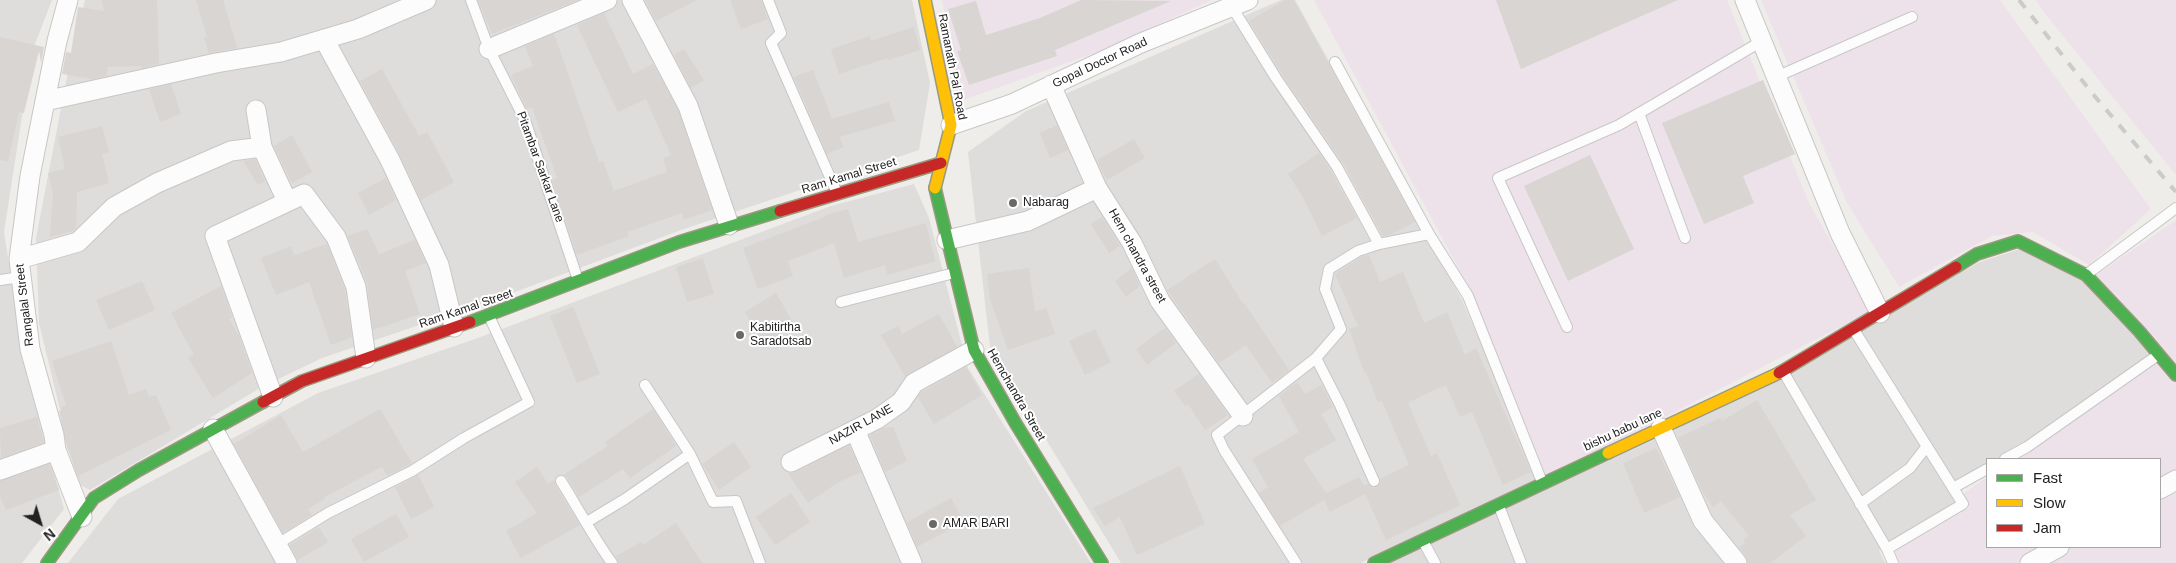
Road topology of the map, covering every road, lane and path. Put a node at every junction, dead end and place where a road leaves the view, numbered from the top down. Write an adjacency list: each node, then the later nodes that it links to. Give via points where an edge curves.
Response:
1 (68, 0): 17 (street, Rangalal Street)
2 (426, 0): 11 (street, via 358,29)
3 (471, 0): 13 (lane, Pitambar Sarkar Lane)
4 (607, 0): 13 (street)
5 (632, 0): 27 (street, via 688,106)
6 (768, 0): 24 (lane, via 781,33 771,43)
7 (925, 0): 20 (street, Ramanath Pal Road)
8 (1745, 0): 12 (street)
9 (1240, 3): 16 (street, Gopal Doctor Road, via 1141,43); 31 (lane, via 1276,78 1337,167)
10 (1912, 17): 15 (lane)
11 (324, 39): 17 (street, via 280,52); 41 (street, via 390,160 440,265)
12 (1762, 41): 15 (street); 19 (lane)
13 (489, 49): 36 (lane, Pitambar Sarkar Lane, via 525,120)
14 (1335, 62): 28 (lane)
15 (1776, 77): 38 (street, via 1840,233)
16 (1051, 85): 20 (street, Gopal Doctor Road, via 1012,104); 23 (street, Hem chandra street)
17 (45, 101): 32 (street, Rangalal Street, via 30,176)
18 (256, 110): 21 (street)
19 (1639, 113): 29 (lane); 40 (lane, via 1619,125 1498,178)
20 (951, 125): 22 (street, Ramanath Pal Road)
21 (262, 147): 25 (street); 32 (street, via 231,151 157,183 114,208 78,242)
22 (941, 165): 24 (street, Ram Kamal Street); 30 (street, Hemchandra Street, via 934,191)
23 (1097, 188): 30 (street, via 1028,221); 51 (street, Hem chandra street, via 1132,243 1160,301)
24 (838, 194): 27 (street, Ram Kamal Street)
25 (287, 202): 45 (street, via 304,194 336,237 356,287); 50 (street, via 215,236)
26 (2176, 208): 34 (lane)
27 (729, 225): 36 (street, Ram Kamal Street)
28 (1429, 234): 31 (lane); 65 (lane, via 1468,296)
29 (1685, 238)
30 (947, 240): 33 (street, Hemchandra Street)
31 (1378, 244): 46 (lane, via 1358,251 1329,268 1325,289 1341,328)
32 (20, 268): 35 (lane); 56 (street, Rangalal Street, via 30,349)
33 (955, 273): 37 (lane); 43 (street, Hemchandra Street)
34 (2086, 275): 38 (street, bishu babu lane, via 2018,241 1977,254); 44 (street)
35 (0, 280)
36 (578, 281): 39 (street, Ram Kamal Street)
37 (841, 302)
38 (1880, 313): 42 (street, bishu babu lane)
39 (489, 315): 41 (street, Ram Kamal Street); 73 (lane, via 529,402)
40 (1567, 327)
41 (454, 328): 45 (street, Ram Kamal Street)
42 (1854, 329): 47 (street, bishu babu lane); 55 (lane)
43 (974, 350): 54 (street, NAZIR LANE, via 914,382 902,402); 81 (street, Hemchandra Street)
44 (2158, 354): 48 (street); 58 (lane)
45 (366, 358): 50 (street, Ram Kamal Street, via 302,381)
46 (1316, 358): 51 (lane); 62 (lane)
47 (1783, 371): 52 (street, bishu babu lane); 69 (lane)
48 (2176, 375)
49 (646, 385): 57 (lane)
50 (273, 396): 53 (street, Ram Kamal Street)
51 (1242, 416): 82 (lane, via 1217,435)
52 (1661, 428): 65 (street, bishu babu lane); 86 (street, via 1703,520)
53 (213, 429): 70 (street, Ram Kamal Street, via 94,498); 73 (street)
54 (854, 430): 59 (street, NAZIR LANE); 80 (street)
55 (1927, 446): 66 (lane); 69 (lane, via 1910,468)
56 (56, 450): 60 (street); 70 (street, Rangalal Street)
57 (690, 454): 71 (lane); 79 (lane, via 713,502 736,501)
58 (2007, 458)
59 (791, 462)
60 (0, 470)
61 (1986, 470): 66 (lane)
62 (1374, 480)
63 (2176, 480): 67 (street)
64 (561, 481): 71 (lane)
65 (1543, 483): 68 (street, bishu babu lane)
66 (1953, 488): 75 (lane, via 1963,504)
67 (2161, 488)
68 (1498, 504): 72 (street, bishu babu lane); 85 (lane)
69 (1860, 504): 75 (lane)
70 (82, 517): 76 (street, Ram Kamal Street)
71 (587, 522): 78 (lane, via 596,542)
72 (1423, 540): 83 (street, bishu babu lane); 84 (lane)
73 (276, 545): 77 (street)
74 (2056, 548): 88 (street)
75 (1886, 549): 87 (lane)
76 (47, 563)
77 (286, 563)
78 (612, 563)
79 (760, 563)
80 (912, 563)
81 (1102, 563)
82 (1296, 563)
83 (1374, 563)
84 (1435, 563)
85 (1521, 563)
86 (1737, 563)
87 (1893, 563)
88 (2030, 563)

